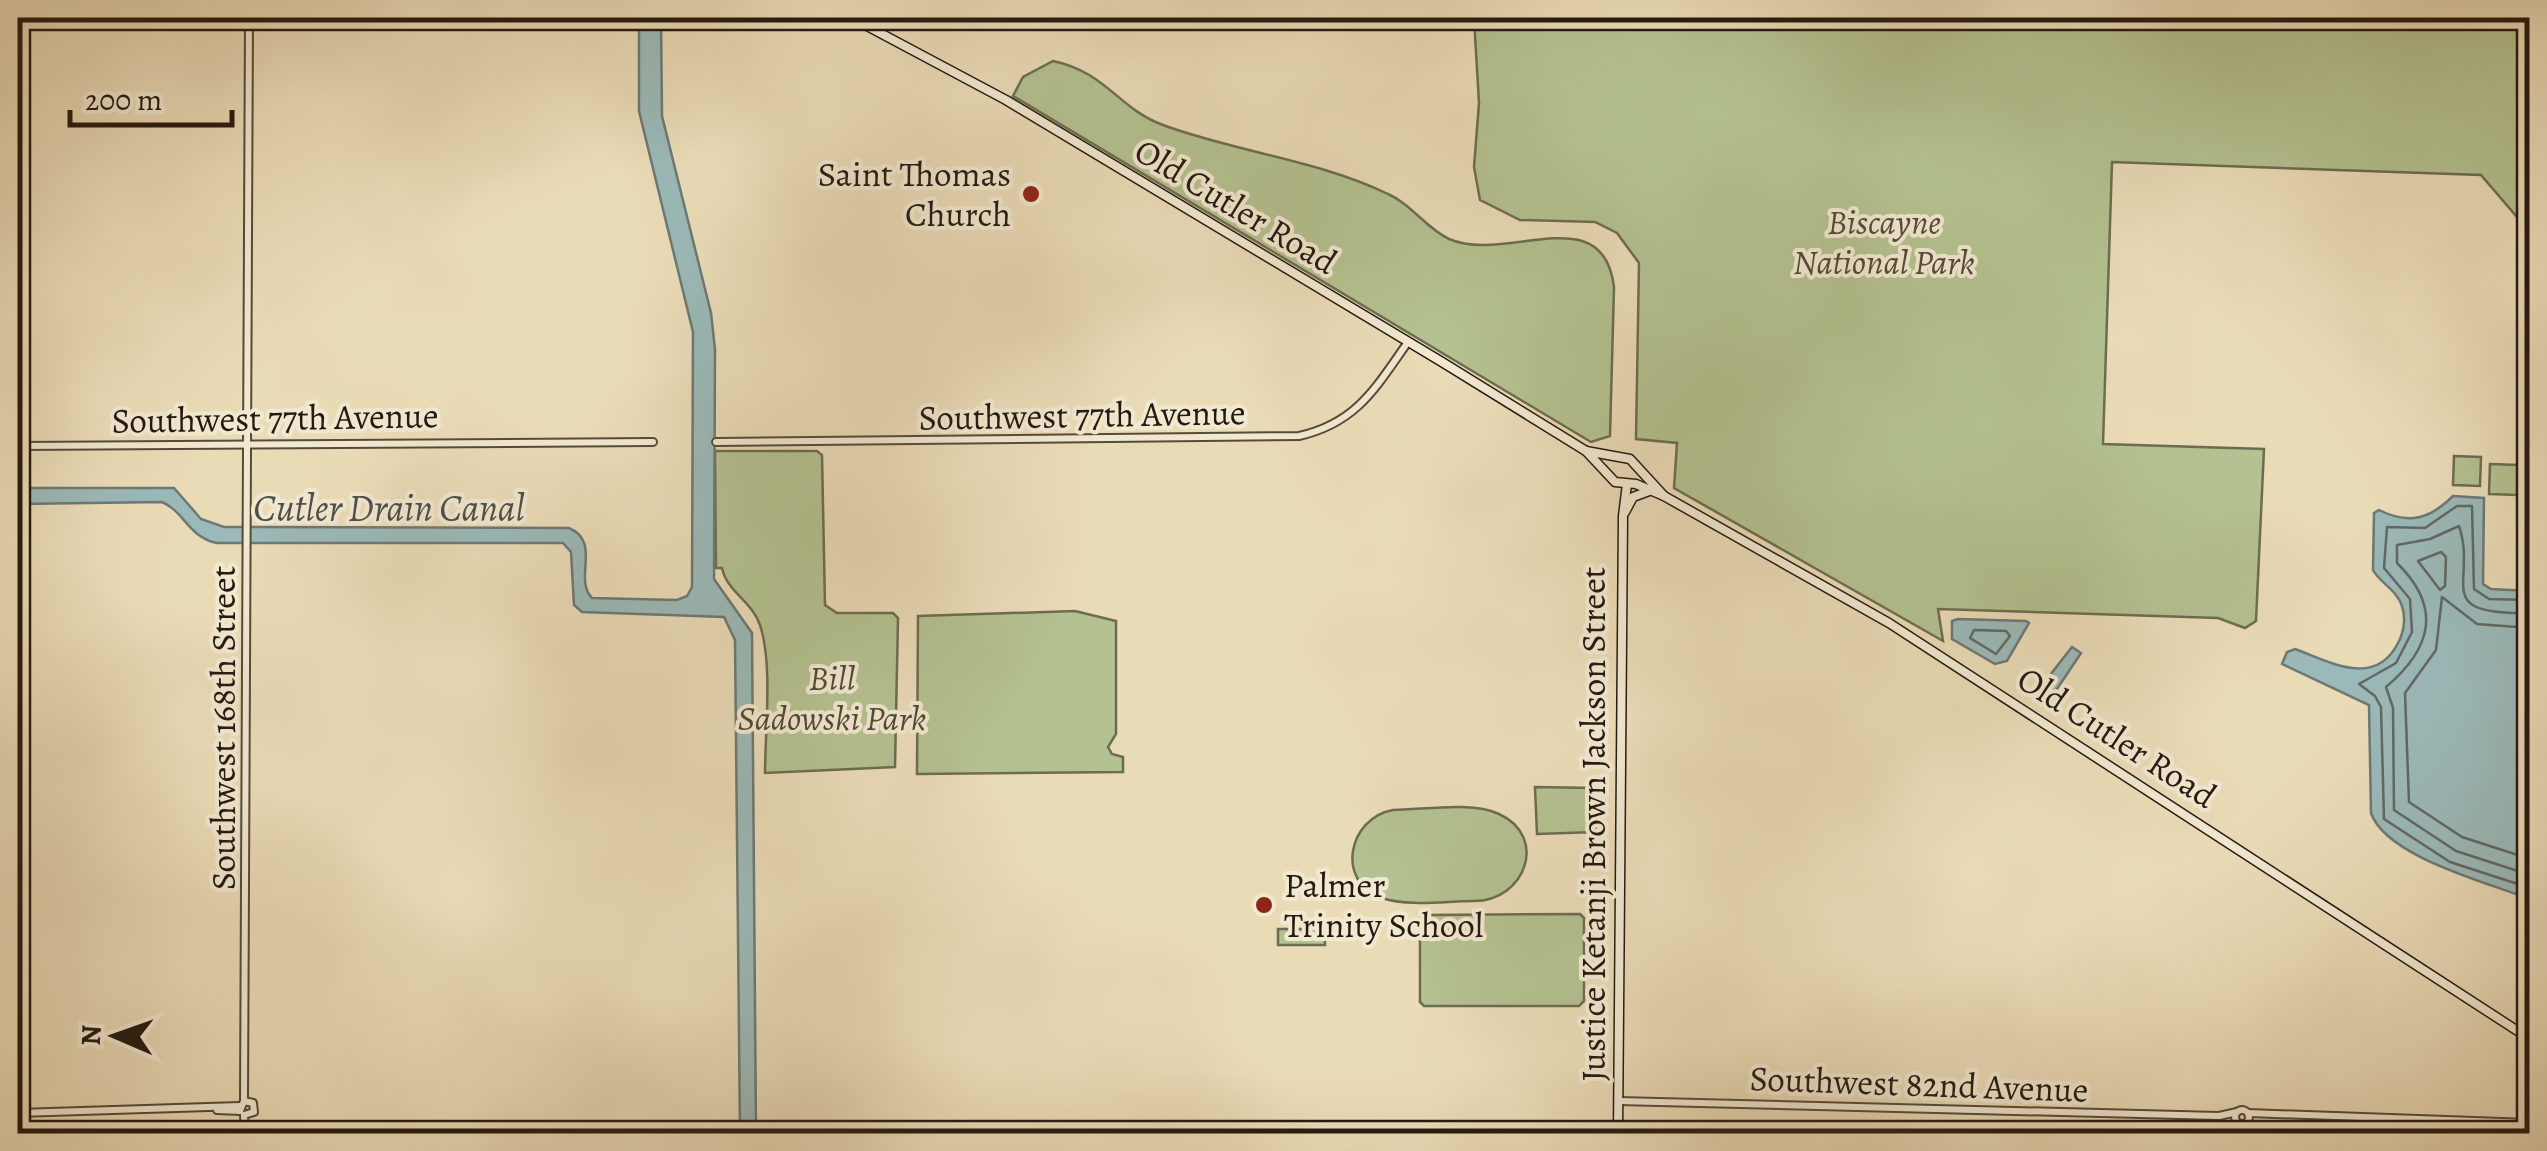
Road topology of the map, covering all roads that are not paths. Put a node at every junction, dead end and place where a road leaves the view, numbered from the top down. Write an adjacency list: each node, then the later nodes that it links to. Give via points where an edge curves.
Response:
1 (249, 18): 4 (street, Southwest 168th Street)
2 (852, 18): 3 (main road, Old Cutler Road, via 1032,115)
3 (1408, 342): 6 (street, Southwest 77th Avenue, via 1356,412 1293,436); 8 (main road, Old Cutler Road)
4 (250, 442): 5 (street, Southwest 77th Avenue); 7 (street, Southwest 77th Avenue); 18 (street, Southwest 168th Street)
5 (654, 442)
6 (716, 442)
7 (18, 446)
8 (1586, 451): 9 (main road, Old Cutler Road); 11 (main road, Old Cutler Road)
9 (1618, 458): 10 (main road, Old Cutler Road); 11 (main road)
10 (1636, 467): 12 (main road, Justice Ketanji Brown Jackson Street); 14 (main road, Old Cutler Road)
11 (1612, 477): 12 (main road, Old Cutler Road); 15 (main road, Justice Ketanji Brown Jackson Street)
12 (1627, 483): 13 (main road, Old Cutler Road); 15 (main road, Justice Ketanji Brown Jackson Street)
13 (1649, 491): 14 (main road, Old Cutler Road); 15 (main road, via 1633,497)
14 (1664, 496): 16 (main road, Old Cutler Road, via 1888,623)
15 (1622, 516): 17 (main road, Justice Ketanji Brown Jackson Street)
16 (2530, 1039)
17 (1618, 1102): 20 (street, Southwest 82nd Avenue, via 2236,1116 2242,1124 2248,1116); 22 (main road, Justice Ketanji Brown Jackson Street)
18 (245, 1108): 19 (street); 21 (street, Southwest 168th Street)
19 (18, 1113)
20 (2530, 1123)
21 (247, 1134)
22 (1618, 1134)

